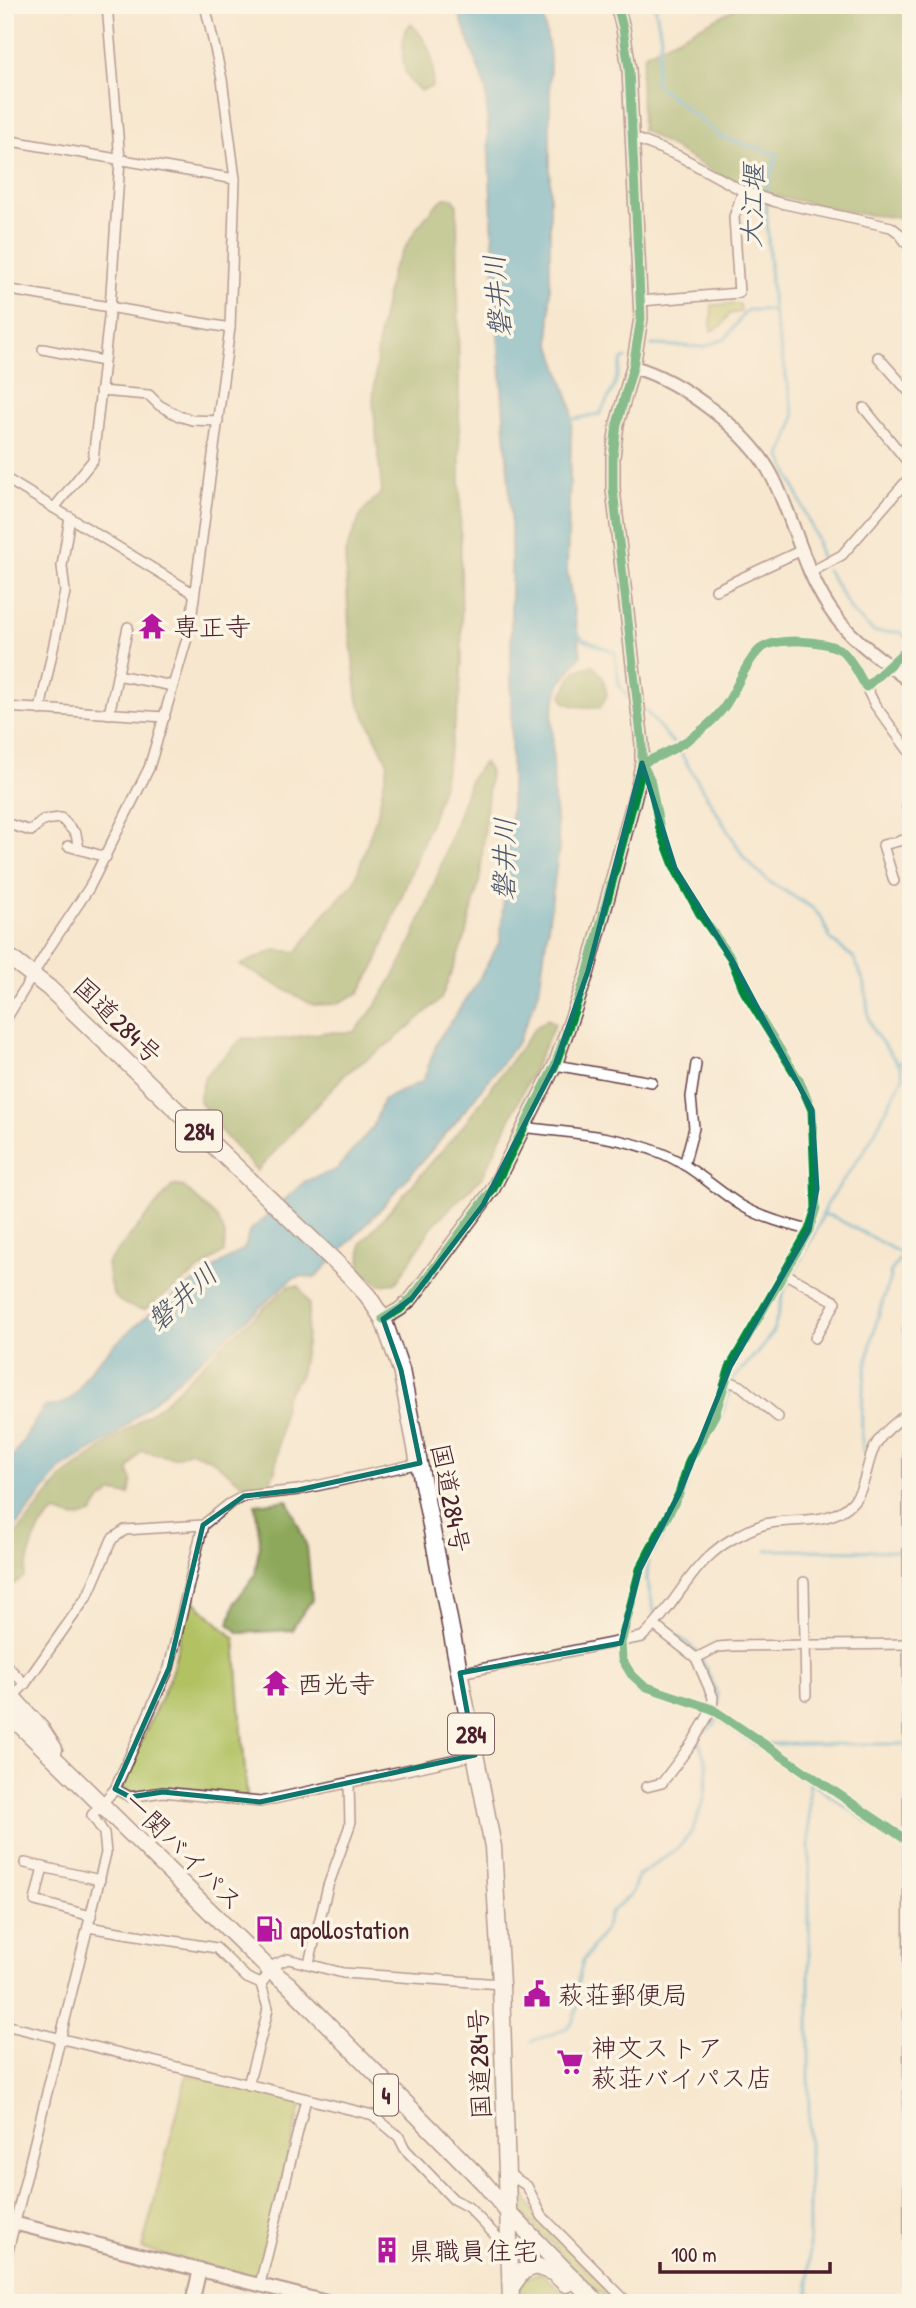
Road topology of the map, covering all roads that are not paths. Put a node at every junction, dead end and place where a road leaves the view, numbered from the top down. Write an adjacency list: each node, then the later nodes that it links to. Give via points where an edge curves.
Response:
1 (107, 5): 6 (street)
2 (205, 5): 7 (street, via 222,79)
3 (617, 5): 4 (street, via 629,69)
4 (632, 136): 8 (street); 11 (street)
5 (5, 140): 6 (street)
6 (120, 160): 7 (street); 12 (street)
7 (235, 180): 13 (street)
8 (743, 191): 9 (street, via 891,227); 11 (street, via 734,217 739,293)
9 (911, 249)
10 (5, 289): 12 (street)
11 (640, 301): 17 (street)
12 (110, 308): 13 (street); 16 (street)
13 (230, 328): 21 (street)
14 (43, 349): 16 (street)
15 (878, 357): 19 (street)
16 (103, 361): 18 (street)
17 (633, 367): 27 (street, via 671,382 719,417 759,456 783,499); 43 (street, via 617,424 613,489)
18 (100, 391): 21 (street, via 149,395 179,416); 25 (street, via 93,460)
19 (911, 394)
20 (864, 408): 22 (street)
21 (218, 421): 30 (street)
22 (911, 466)
23 (911, 476): 28 (street, via 842,555)
24 (5, 478): 25 (street)
25 (54, 508): 26 (street)
26 (70, 517): 30 (street); 39 (street, via 62,566 65,592)
27 (802, 550): 28 (street); 29 (street)
28 (811, 572): 33 (street, via 829,607 855,639)
29 (716, 590)
30 (193, 593): 36 (street, via 190,628)
31 (128, 627): 34 (street)
32 (911, 645): 33 (street)
33 (889, 666): 35 (street); 37 (street)
34 (117, 676): 36 (street); 40 (street)
35 (911, 682)
36 (173, 686): 41 (street)
37 (866, 687): 42 (street); 43 (street, via 844,652 831,646 776,642 761,649 723,708 703,729)
38 (5, 708): 39 (street)
39 (40, 710): 40 (street)
40 (109, 714): 41 (street)
41 (165, 717): 50 (street, via 149,768)
42 (911, 754)
43 (642, 763): 58 (street, via 588,971); 62 (street, via 675,868 731,958 813,1110 816,1208)
44 (911, 806): 45 (street, via 907,807)
45 (911, 821)
46 (5, 823): 49 (street, via 31,831 43,820 61,818 76,834)
47 (911, 838): 51 (street, via 883,845)
48 (68, 846): 49 (street)
49 (79, 849): 50 (street)
50 (106, 857): 53 (street)
51 (894, 881)
52 (5, 954): 53 (highway, 国道284号 / 284)
53 (34, 975): 55 (street); 64 (highway, 国道284号 / 284, via 349,1275)
54 (5, 1001): 55 (street)
55 (19, 1001): 56 (street)
56 (5, 1021)
57 (696, 1064): 61 (street, via 691,1097 694,1128)
58 (555, 1065): 59 (street); 60 (street)
59 (652, 1082)
60 (522, 1127): 61 (street, via 630,1142); 64 (street, via 483,1205 412,1298)
61 (684, 1165): 62 (street, via 744,1207)
62 (808, 1230): 63 (street)
63 (784, 1273): 65 (street, via 836,1303); 66 (street)
64 (383, 1319): 69 (highway, 国道284号 / 284, via 401,1370)
65 (815, 1338)
66 (726, 1380): 68 (street, via 741,1386); 73 (street, via 715,1415 640,1569)
67 (909, 1412): 72 (street, via 880,1437 861,1493 843,1511 767,1524 719,1546 697,1566); 74 (street)
68 (778, 1417)
69 (420, 1463): 70 (street, via 298,1490 244,1496); 78 (highway, 国道284号 / 284)
70 (203, 1525): 79 (street, via 125,1530 111,1539 88,1595); 86 (street, via 169,1668)
71 (804, 1582): 75 (street)
72 (655, 1626): 73 (street, via 642,1637); 76 (street)
73 (621, 1643): 78 (street); 82 (street, via 622,1659 644,1686)
74 (910, 1644): 75 (street); 88 (street)
75 (805, 1646): 76 (street, via 718,1647); 80 (street)
76 (696, 1658): 82 (street, via 713,1697)
77 (5, 1664): 79 (street)
78 (460, 1673): 83 (highway, 国道284号 / 284)
79 (25, 1684): 81 (street)
80 (806, 1695)
81 (7, 1700): 87 (highway, 一関バイパス / 4, via 62,1767)
82 (712, 1709): 85 (street, via 662,1783); 88 (street)
83 (475, 1755): 84 (street); 96 (highway, 国道284号 / 284, via 493,1847)
84 (349, 1784): 86 (street, via 260,1802 163,1792 130,1797); 94 (street, via 350,1825 328,1886)
85 (646, 1787)
86 (115, 1790): 87 (street)
87 (102, 1804): 91 (street, via 92,1815 107,1843); 95 (highway, 一関バイパス / 4)
88 (910, 1843): 114 (street)
89 (25, 1863): 90 (street)
90 (43, 1867): 91 (street); 92 (street, via 35,1902)
91 (100, 1880): 92 (street)
92 (91, 1916): 93 (street)
93 (88, 1927): 95 (street, via 216,1948 247,1978); 98 (street)
94 (309, 1963): 95 (street, via 288,1959 276,1964); 96 (street, via 343,1973)
95 (266, 1978): 99 (street, via 268,2008); 102 (highway, 一関バイパス / 4, via 478,2189)
96 (501, 1984): 101 (highway, 国道284号 / 284)
97 (5, 2025): 98 (street)
98 (61, 2039): 99 (street); 103 (street)
99 (248, 2085): 100 (street)
100 (306, 2099): 104 (street, via 373,2115 399,2137 453,2200 468,2207 498,2238); 107 (street)
101 (508, 2173): 102 (highway, 国道284号 / 284); 113 (street, via 527,2186 542,2216)
102 (508, 2212): 104 (highway, 国道284号); 112 (highway, 一関バイパス / 4)
103 (10, 2222): 105 (street); 106 (street)
104 (509, 2239): 108 (highway, 国道284号)
105 (5, 2263)
106 (200, 2269): 107 (street); 109 (street)
107 (260, 2284): 110 (street)
108 (511, 2295): 111 (highway, via 523,2271 546,2268)
109 (192, 2303)
110 (331, 2303)
111 (585, 2303)
112 (597, 2303)
113 (628, 2303)
114 (909, 2303)

